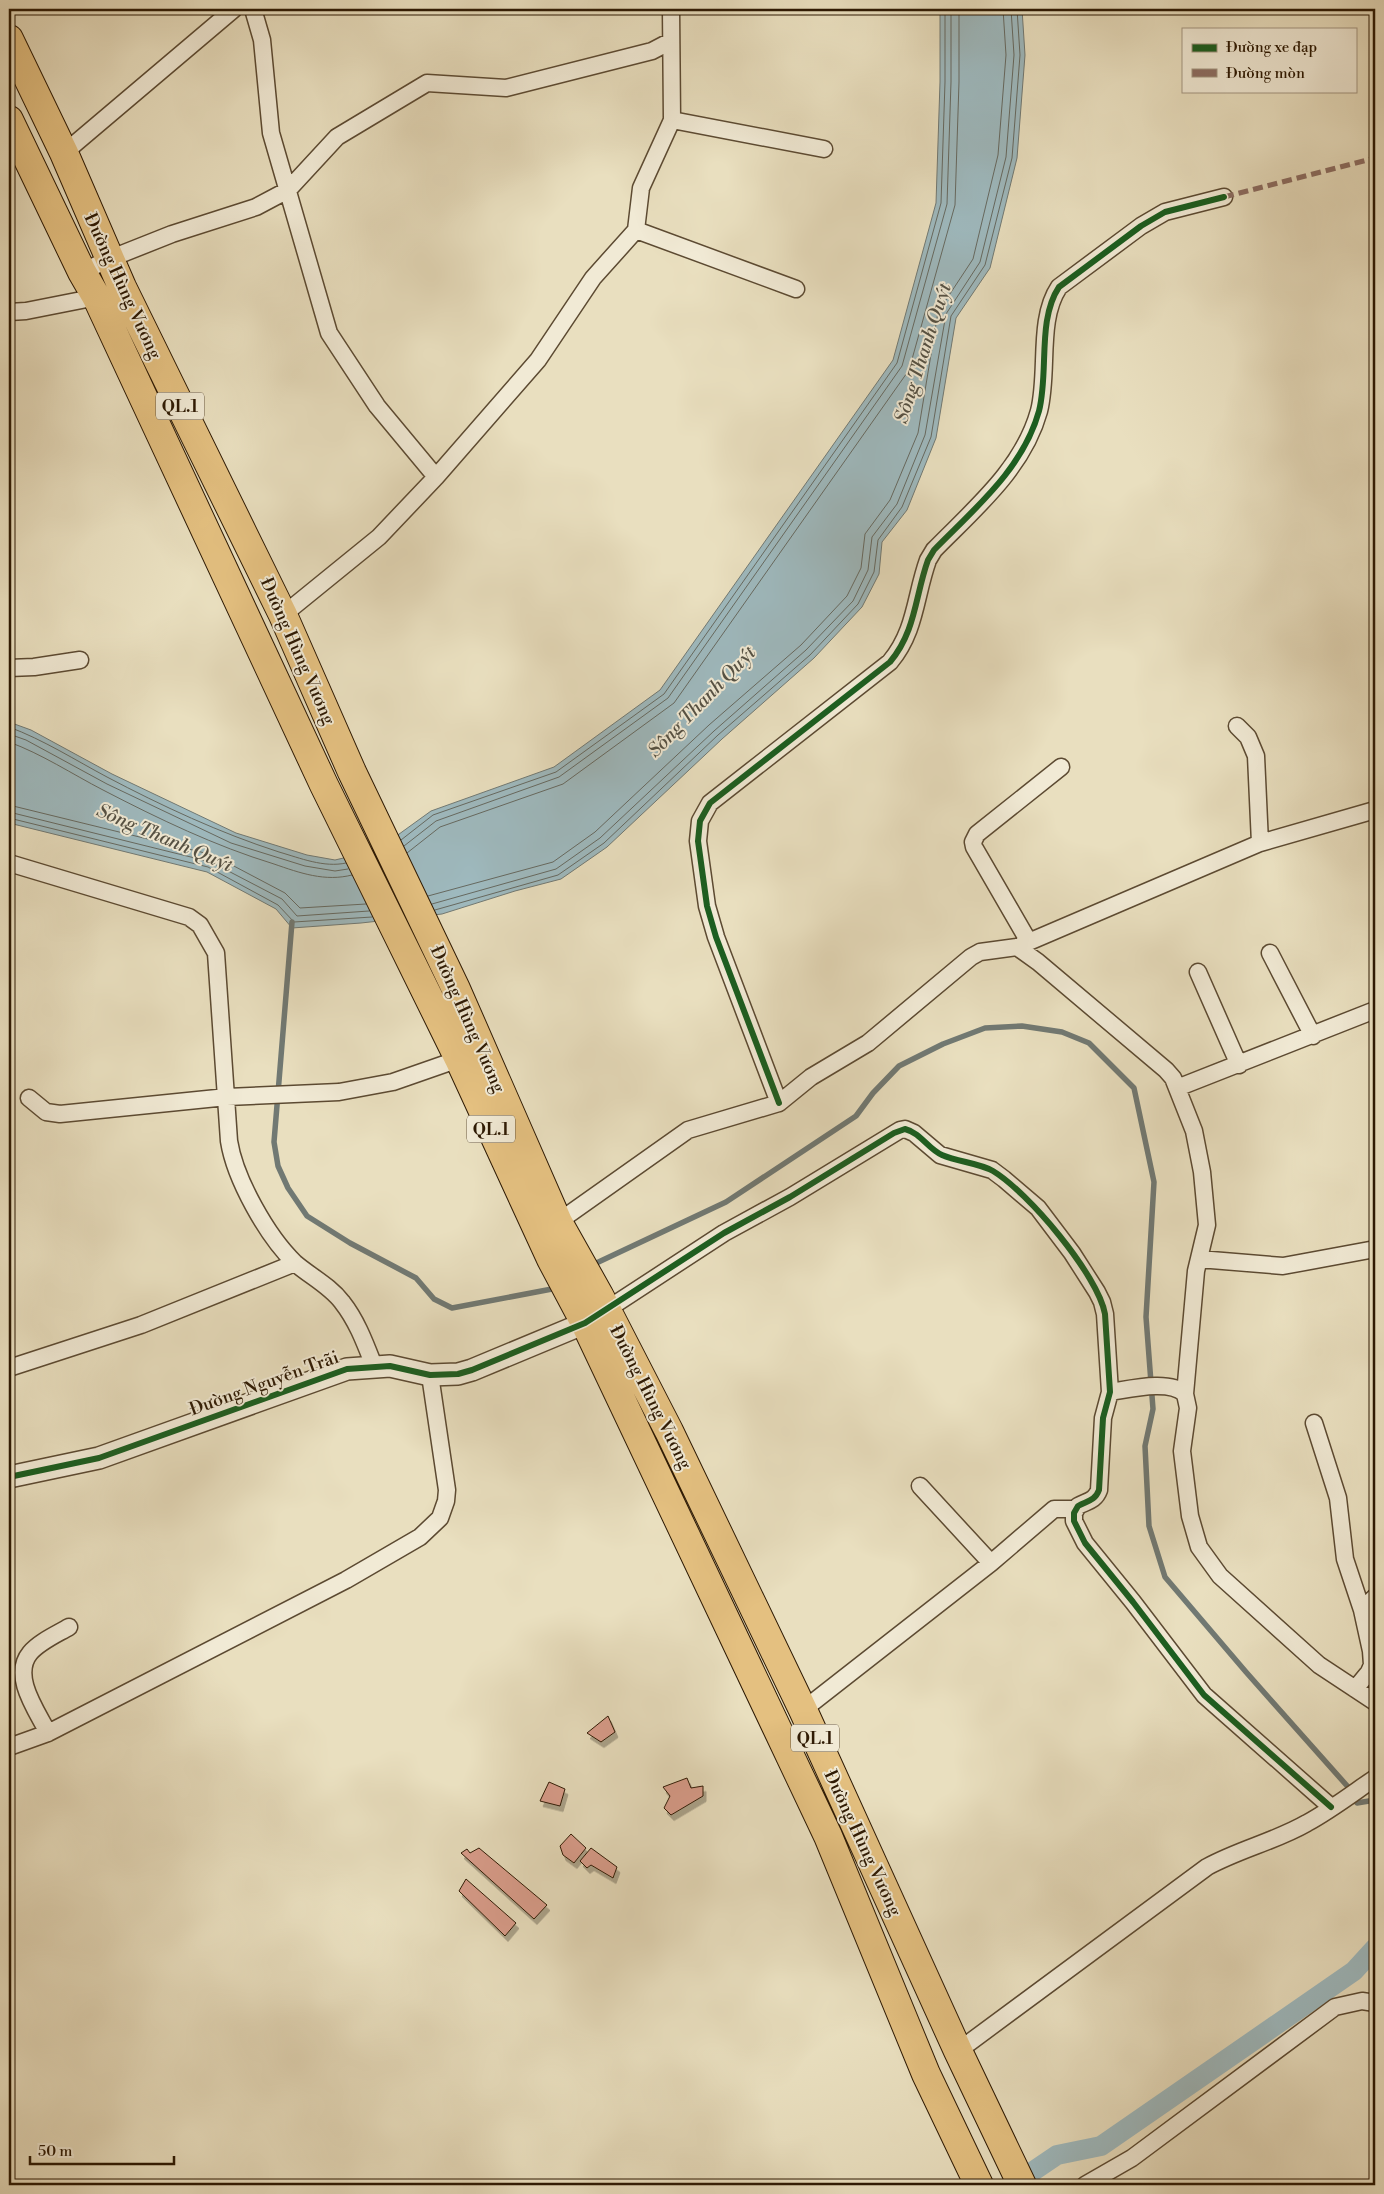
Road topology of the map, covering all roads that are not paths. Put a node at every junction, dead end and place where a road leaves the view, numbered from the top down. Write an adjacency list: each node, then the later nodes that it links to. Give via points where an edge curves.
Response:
1 (234, 9): 9 (street)
2 (253, 9): 10 (street, via 262,40 271,133)
3 (671, 9): 5 (street)
4 (9, 39): 9 (highway, Đường Hùng Vương / QL.1)
5 (671, 42): 7 (street); 10 (street, via 652,51 506,88 427,83 338,137)
6 (9, 120): 14 (highway, Đường Hùng Vương / QL.1)
7 (672, 120): 8 (street); 12 (street, via 641,188)
8 (824, 149)
9 (64, 153): 13 (highway, Đường Hùng Vương / QL.1)
10 (288, 190): 13 (street, via 256,207 172,234); 19 (street, via 328,333 377,406)
11 (1224, 197): 38 (street, via 1165,212 1059,287 1048,312 1043,382 1039,410 1031,433 1008,472 928,560 902,648 890,662 710,803 700,821 698,841 707,906)
12 (636, 230): 16 (street); 19 (street, via 593,278 538,360)
13 (109, 259): 14 (street); 15 (highway, Đường Hùng Vương / QL.1)
14 (82, 272): 17 (highway, Đường Hùng Vương / QL.1)
15 (122, 287): 17 (street); 20 (highway, Đường Hùng Vương / QL.1)
16 (796, 289)
17 (97, 298): 18 (street); 33 (highway, Đường Hùng Vương / QL.1, via 324,785)
18 (9, 312)
19 (436, 477): 20 (street, via 379,537)
20 (283, 616): 39 (highway, Đường Hùng Vương / QL.1, via 352,772 456,989)
21 (80, 660): 22 (street)
22 (9, 668)
23 (1237, 726): 26 (street, via 1254,747 1256,756)
24 (1061, 767): 28 (street, via 977,834 973,842)
25 (1375, 810): 26 (street)
26 (1260, 843): 28 (street)
27 (9, 863): 36 (street, via 189,918 200,925 216,953)
28 (1023, 944): 35 (street, via 1038,962 1166,1070); 38 (street, via 980,952 971,957 868,1043 811,1077)
29 (1270, 953): 32 (street)
30 (1198, 972): 34 (street)
31 (1375, 1010): 32 (street)
32 (1313, 1036): 34 (street)
33 (459, 1059): 36 (street, via 368,1088 300,1095); 39 (highway, Đường Hùng Vương / QL.1)
34 (1239, 1065): 35 (street)
35 (1177, 1088): 41 (street, via 1194,1131 1202,1172 1207,1225)
36 (227, 1097): 37 (street, via 60,1114 46,1112); 42 (street, via 232,1161 263,1223)
37 (29, 1098)
38 (779, 1103): 39 (street, via 688,1130)
39 (560, 1241): 43 (highway, Đường Hùng Vương / QL.1)
40 (1375, 1249): 41 (street, via 1283,1266)
41 (1199, 1259): 48 (street)
42 (296, 1263): 44 (street, via 340,1299 356,1323); 45 (street, via 141,1325)
43 (597, 1309): 46 (street, Đường Nguyễn Trãi, via 472,1370); 47 (street, via 905,1129 940,1155 992,1170 1038,1208 1072,1253 1102,1302); 59 (highway, Đường Hùng Vương / QL.1, via 669,1431); 66 (highway, Đường Hùng Vương / QL.1, via 828,1836 926,2074)
44 (374, 1366): 46 (street, Đường Nguyễn Trãi, via 390,1366); 50 (street, Đường Nguyễn Trãi, via 347,1369 99,1458)
45 (9, 1368)
46 (430, 1375): 60 (street, via 446,1501 440,1518 420,1538 346,1580)
47 (1110, 1392): 48 (street, via 1174,1387); 52 (street, via 1103,1418 1099,1490 1092,1500)
48 (1186, 1394): 57 (street, via 1188,1408 1182,1451 1190,1516 1199,1547 1227,1582 1319,1665)
49 (1314, 1423): 55 (street, via 1338,1498 1346,1559)
50 (9, 1477)
51 (920, 1486): 53 (street)
52 (1075, 1509): 53 (street, via 1054,1509); 63 (street, via 1074,1521 1085,1543 1204,1695)
53 (990, 1563): 59 (street)
54 (1375, 1597): 55 (street)
55 (1362, 1610): 57 (street, via 1372,1664)
56 (69, 1626): 60 (street, via 31,1651 24,1666 26,1688)
57 (1355, 1689): 58 (street)
58 (1375, 1702)
59 (803, 1710): 65 (highway, Đường Hùng Vương / QL.1)
60 (48, 1732): 61 (street)
61 (9, 1747)
62 (1375, 1778): 63 (street)
63 (1331, 1807): 65 (street, via 1307,1823 1234,1852 1207,1867)
64 (1375, 2003): 68 (street, via 1362,2001 1335,2007 1132,2158)
65 (958, 2051): 67 (highway, Đường Hùng Vương / QL.1)
66 (979, 2185)
67 (1022, 2185)
68 (1085, 2185)

